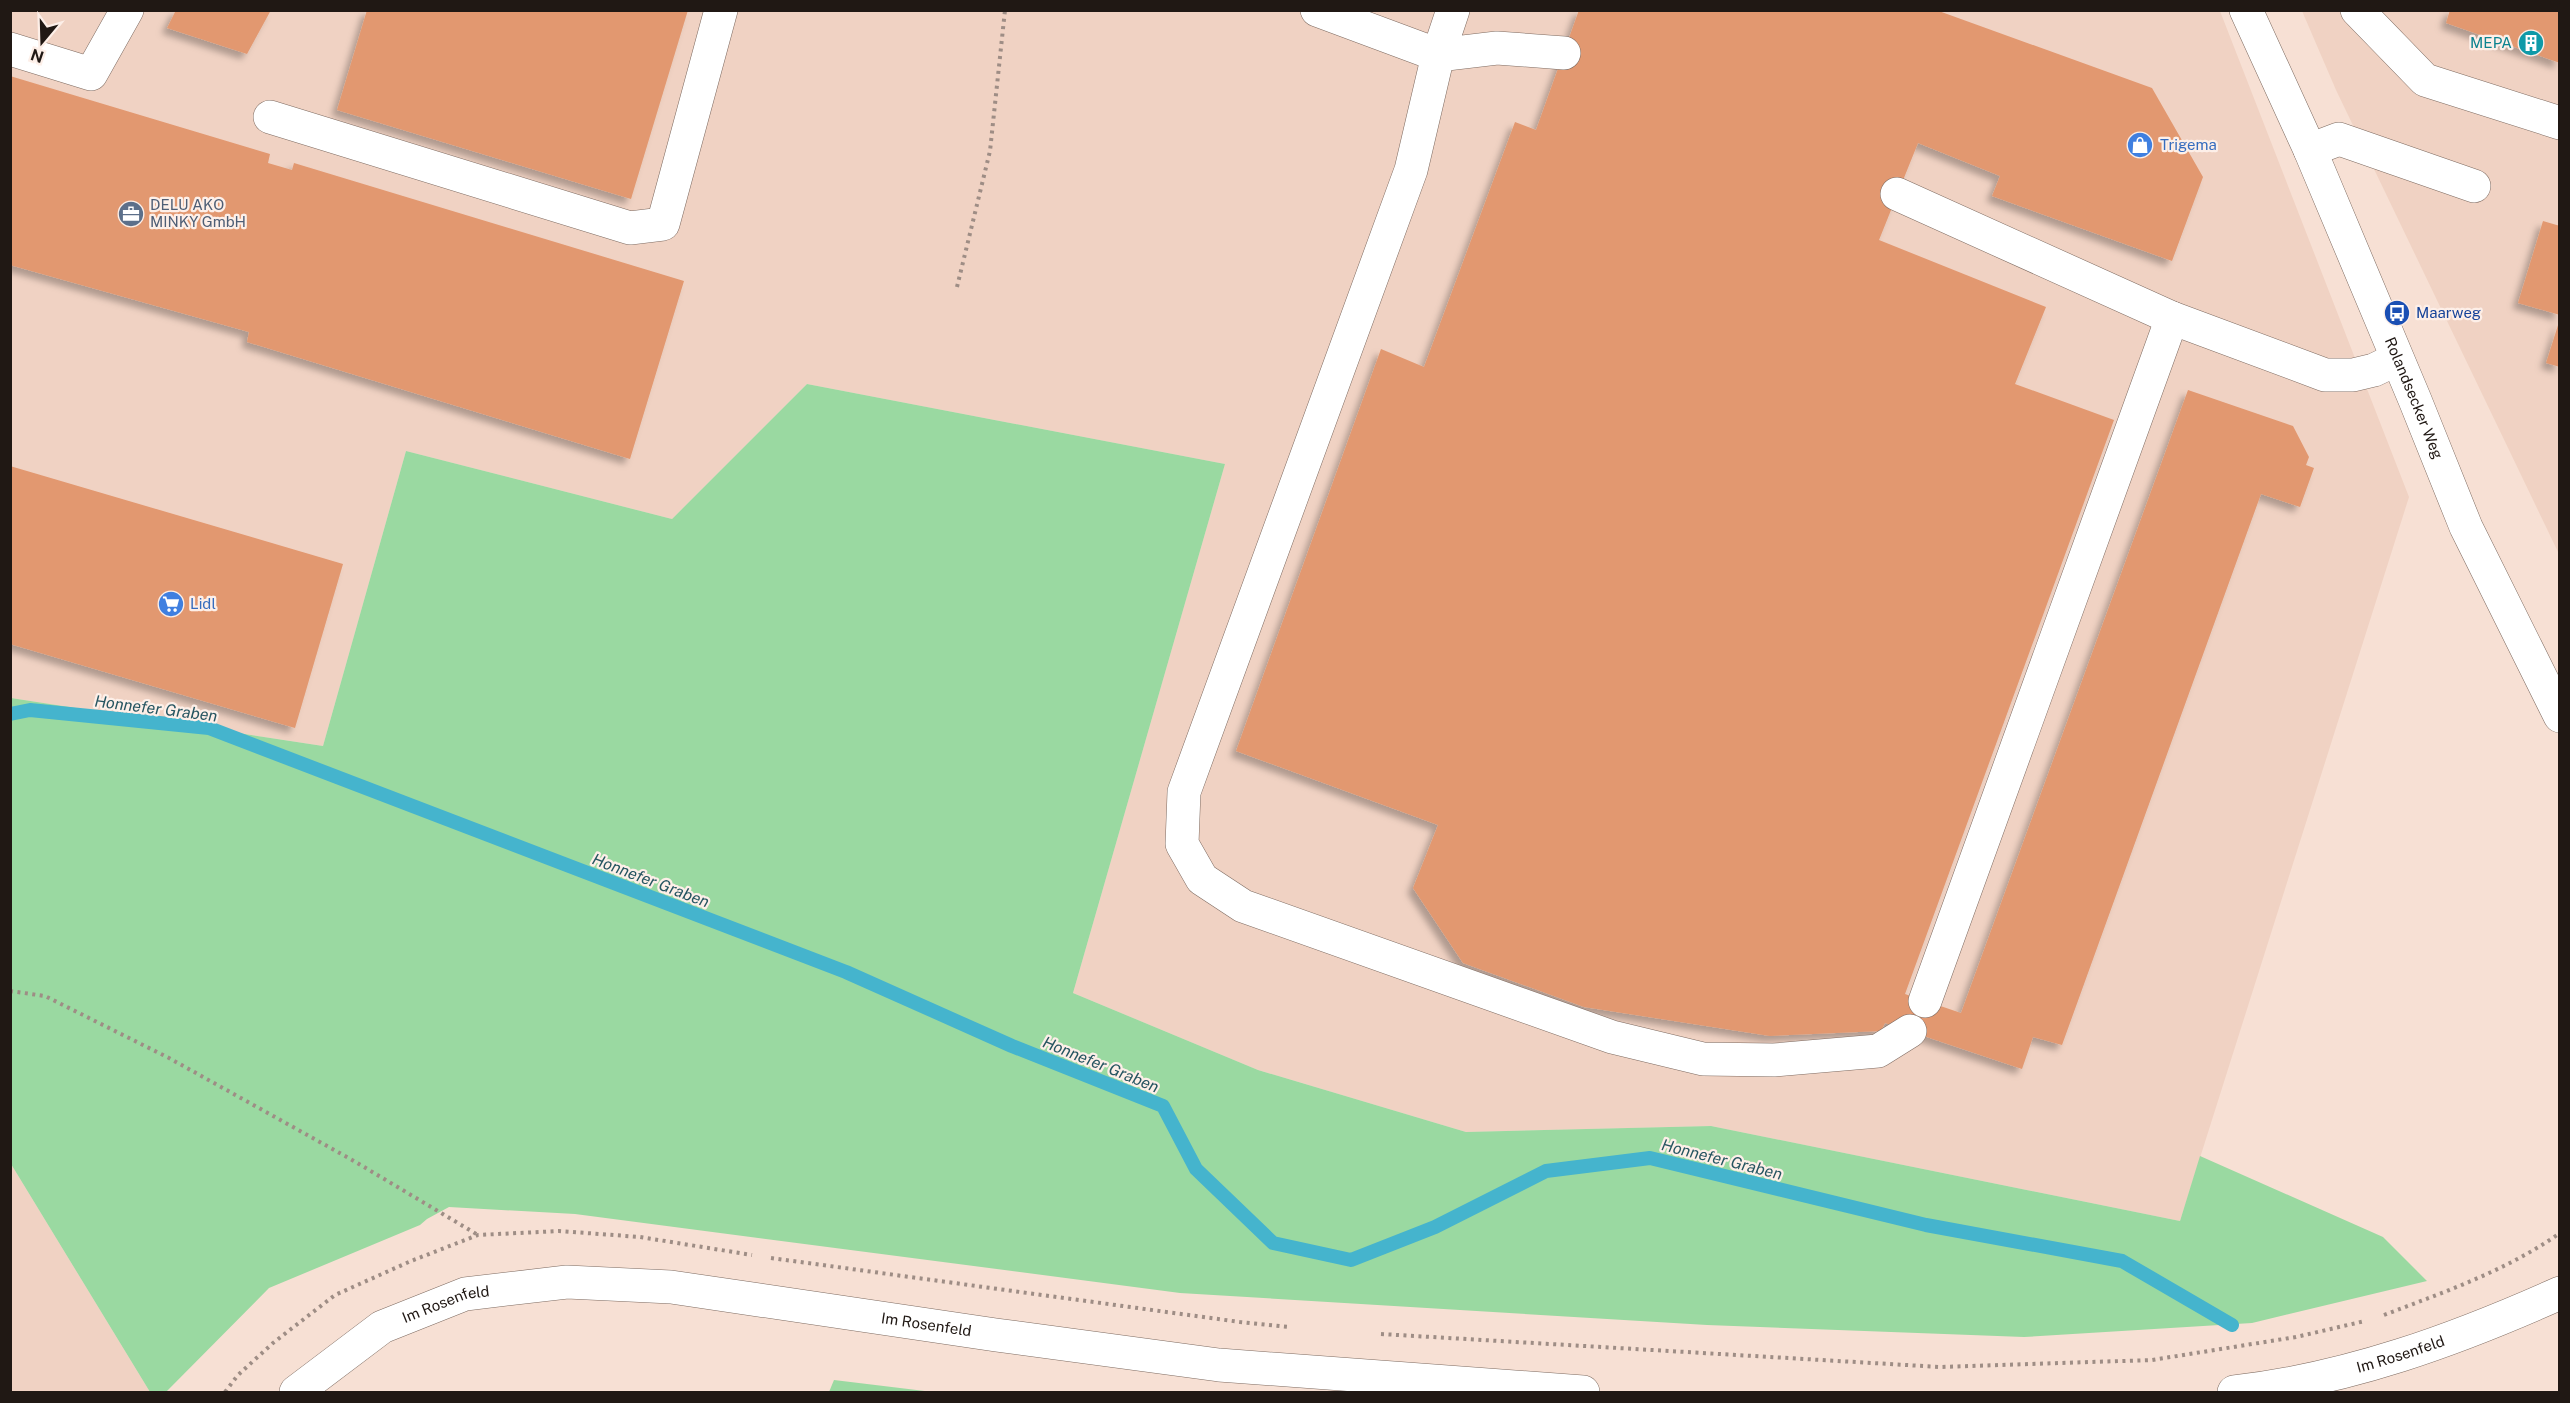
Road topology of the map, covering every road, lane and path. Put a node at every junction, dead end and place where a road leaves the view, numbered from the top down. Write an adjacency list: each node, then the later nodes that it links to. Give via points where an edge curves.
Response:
1 (128, 10): 8 (street, via 91,74)
2 (721, 10): 11 (street, via 663,224 630,228)
3 (1005, 10): 16 (path, via 990,151)
4 (1317, 10): 10 (street)
5 (1453, 10): 10 (street)
6 (2247, 10): 13 (street, Rolandsecker Weg)
7 (2357, 10): 12 (street, via 2425,80)
8 (10, 49)
9 (1564, 52): 10 (street, via 1497,48)
10 (1438, 55): 24 (street, via 1411,170 1184,792 1182,844 1202,879 1243,906 1612,1037 1703,1059 1774,1060 1878,1052)
11 (270, 117)
12 (2559, 123)
13 (2310, 150): 14 (street, via 2339,139); 18 (street, Rolandsecker Weg)
14 (2474, 186)
15 (1897, 194): 17 (street)
16 (957, 287)
17 (2172, 318): 18 (street, via 2325,375 2354,375); 23 (street)
18 (2397, 358): 19 (street, Rolandsecker Weg, via 2466,527)
19 (2531, 658): 20 (street); 21 (street, Rolandsecker Weg)
20 (2559, 672)
21 (2559, 716)
22 (10, 991): 26 (path, via 45,996 169,1058)
23 (1925, 1001)
24 (1910, 1031)
25 (2559, 1233): 29 (path, via 2532,1253 2474,1280 2376,1318 2296,1337 2152,1360 1940,1367)
26 (478, 1235): 28 (path, via 559,1230 640,1237); 30 (path, via 335,1295 273,1343)
27 (2559, 1293): 33 (street, Im Rosenfeld, via 2488,1325 2397,1357 2326,1377)
28 (1294, 1327)
29 (1371, 1333)
30 (225, 1392)
31 (296, 1392): 32 (street, Im Rosenfeld, via 382,1327 465,1294 567,1282 671,1287 1219,1365)
32 (1583, 1392)
33 (2234, 1392)

